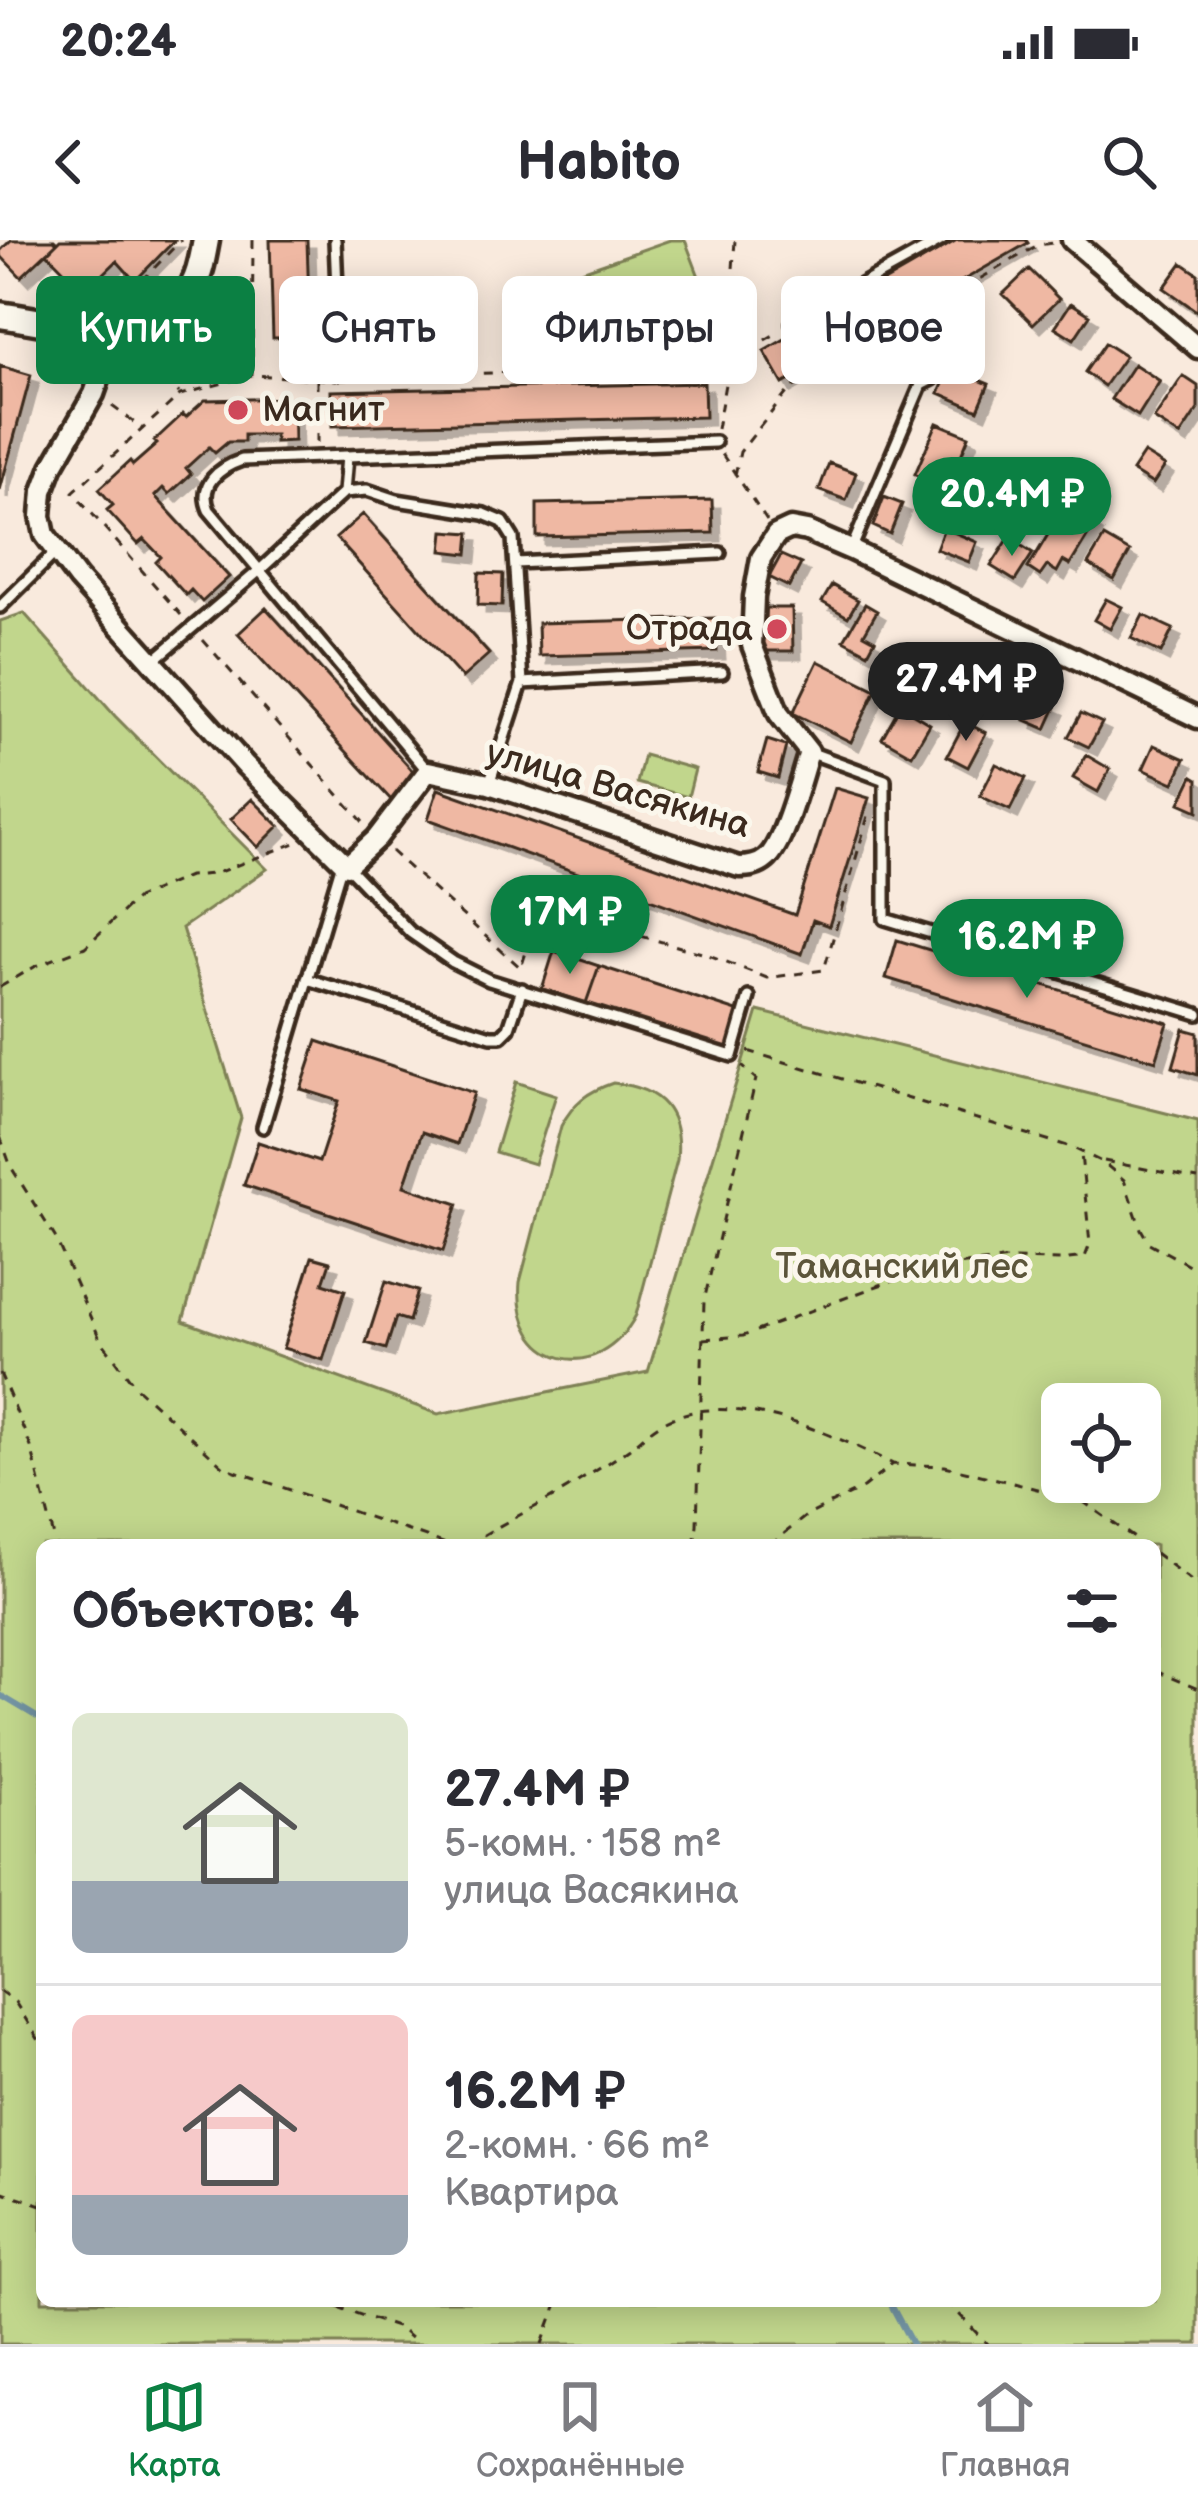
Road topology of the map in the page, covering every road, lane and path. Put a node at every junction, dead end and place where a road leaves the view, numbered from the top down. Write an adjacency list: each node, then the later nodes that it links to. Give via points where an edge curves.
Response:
1 (206, 240): 7 (street)
2 (253, 240): 14 (path, via 252,375)
3 (335, 240): 8 (lane)
4 (735, 240): 9 (path)
5 (942, 240): 10 (lane)
6 (1073, 240): 13 (street); 25 (path, via 1038,245 790,389 740,452)
7 (196, 276)
8 (336, 276)
9 (732, 276)
10 (877, 276)
11 (0, 315): 12 (street)
12 (36, 319)
13 (1198, 348)
14 (279, 376)
15 (79, 384): 20 (path)
16 (98, 384): 20 (street)
17 (317, 384): 24 (path)
18 (723, 384): 22 (path)
19 (923, 384): 28 (lane)
20 (94, 394): 21 (path); 29 (street, via 43,491 45,535)
21 (143, 429)
22 (715, 442): 23 (lane); 25 (path)
23 (347, 456): 24 (lane); 26 (lane)
24 (317, 457): 32 (lane, via 242,460 223,466 207,488 209,510)
25 (735, 476): 27 (path)
26 (344, 492): 31 (lane, via 484,514 513,538); 32 (lane)
27 (776, 535): 28 (street, via 807,531); 38 (street, via 761,558 752,645 779,714)
28 (851, 550): 37 (street)
29 (57, 551): 33 (lane); 34 (street)
30 (720, 553): 31 (lane)
31 (514, 563): 36 (lane)
32 (261, 569): 34 (lane); 39 (lane)
33 (0, 607)
34 (153, 661): 41 (street)
35 (722, 672): 36 (lane)
36 (522, 683): 40 (lane)
37 (1198, 718)
38 (809, 752): 40 (street, улица Васякина, via 778,844 754,866); 47 (lane, via 885,780 886,919)
39 (428, 771): 40 (street, улица Васякина); 42 (street, улица Васякина, via 377,838)
40 (489, 784)
41 (315, 834): 42 (street); 44 (path, via 137,898 86,947)
42 (345, 865): 43 (lane); 45 (lane, via 410,932 453,962)
43 (308, 979): 45 (lane, via 491,1036 509,1028); 49 (lane)
44 (0, 987)
45 (522, 989): 48 (lane)
46 (749, 998): 48 (lane)
47 (1198, 1014)
48 (733, 1052): 51 (path, via 762,1053); 57 (path, via 756,1078 704,1301)
49 (263, 1127)
50 (0, 1136): 54 (path)
51 (1081, 1152): 52 (path); 57 (path, via 1085,1257 940,1267 743,1336)
52 (1096, 1160): 55 (path); 56 (path, via 1124,1180 1145,1238)
53 (0, 1161): 54 (path)
54 (10, 1167): 62 (path, via 55,1237 100,1339 137,1388 224,1467)
55 (1198, 1180)
56 (1198, 1270)
57 (703, 1339): 59 (path)
58 (0, 1373): 61 (path, via 31,1447)
59 (700, 1410): 60 (path, via 791,1422); 63 (path, via 660,1424); 64 (path)
60 (893, 1464): 65 (path); 66 (path, via 945,1466 1082,1500)
61 (54, 1539)
62 (431, 1539)
63 (478, 1539)
64 (695, 1539)
65 (777, 1539)
66 (1136, 1539)
67 (1161, 1558): 68 (path)
68 (1198, 1586)
69 (1161, 1674): 70 (path)
70 (1198, 1689)
71 (0, 1991): 72 (path)
72 (36, 2035)
73 (0, 2191): 74 (path)
74 (36, 2203)
75 (338, 2307): 78 (path, via 399,2328)
76 (556, 2307): 79 (path)
77 (953, 2307): 80 (path)
78 (418, 2344)
79 (542, 2344)
80 (987, 2344)

